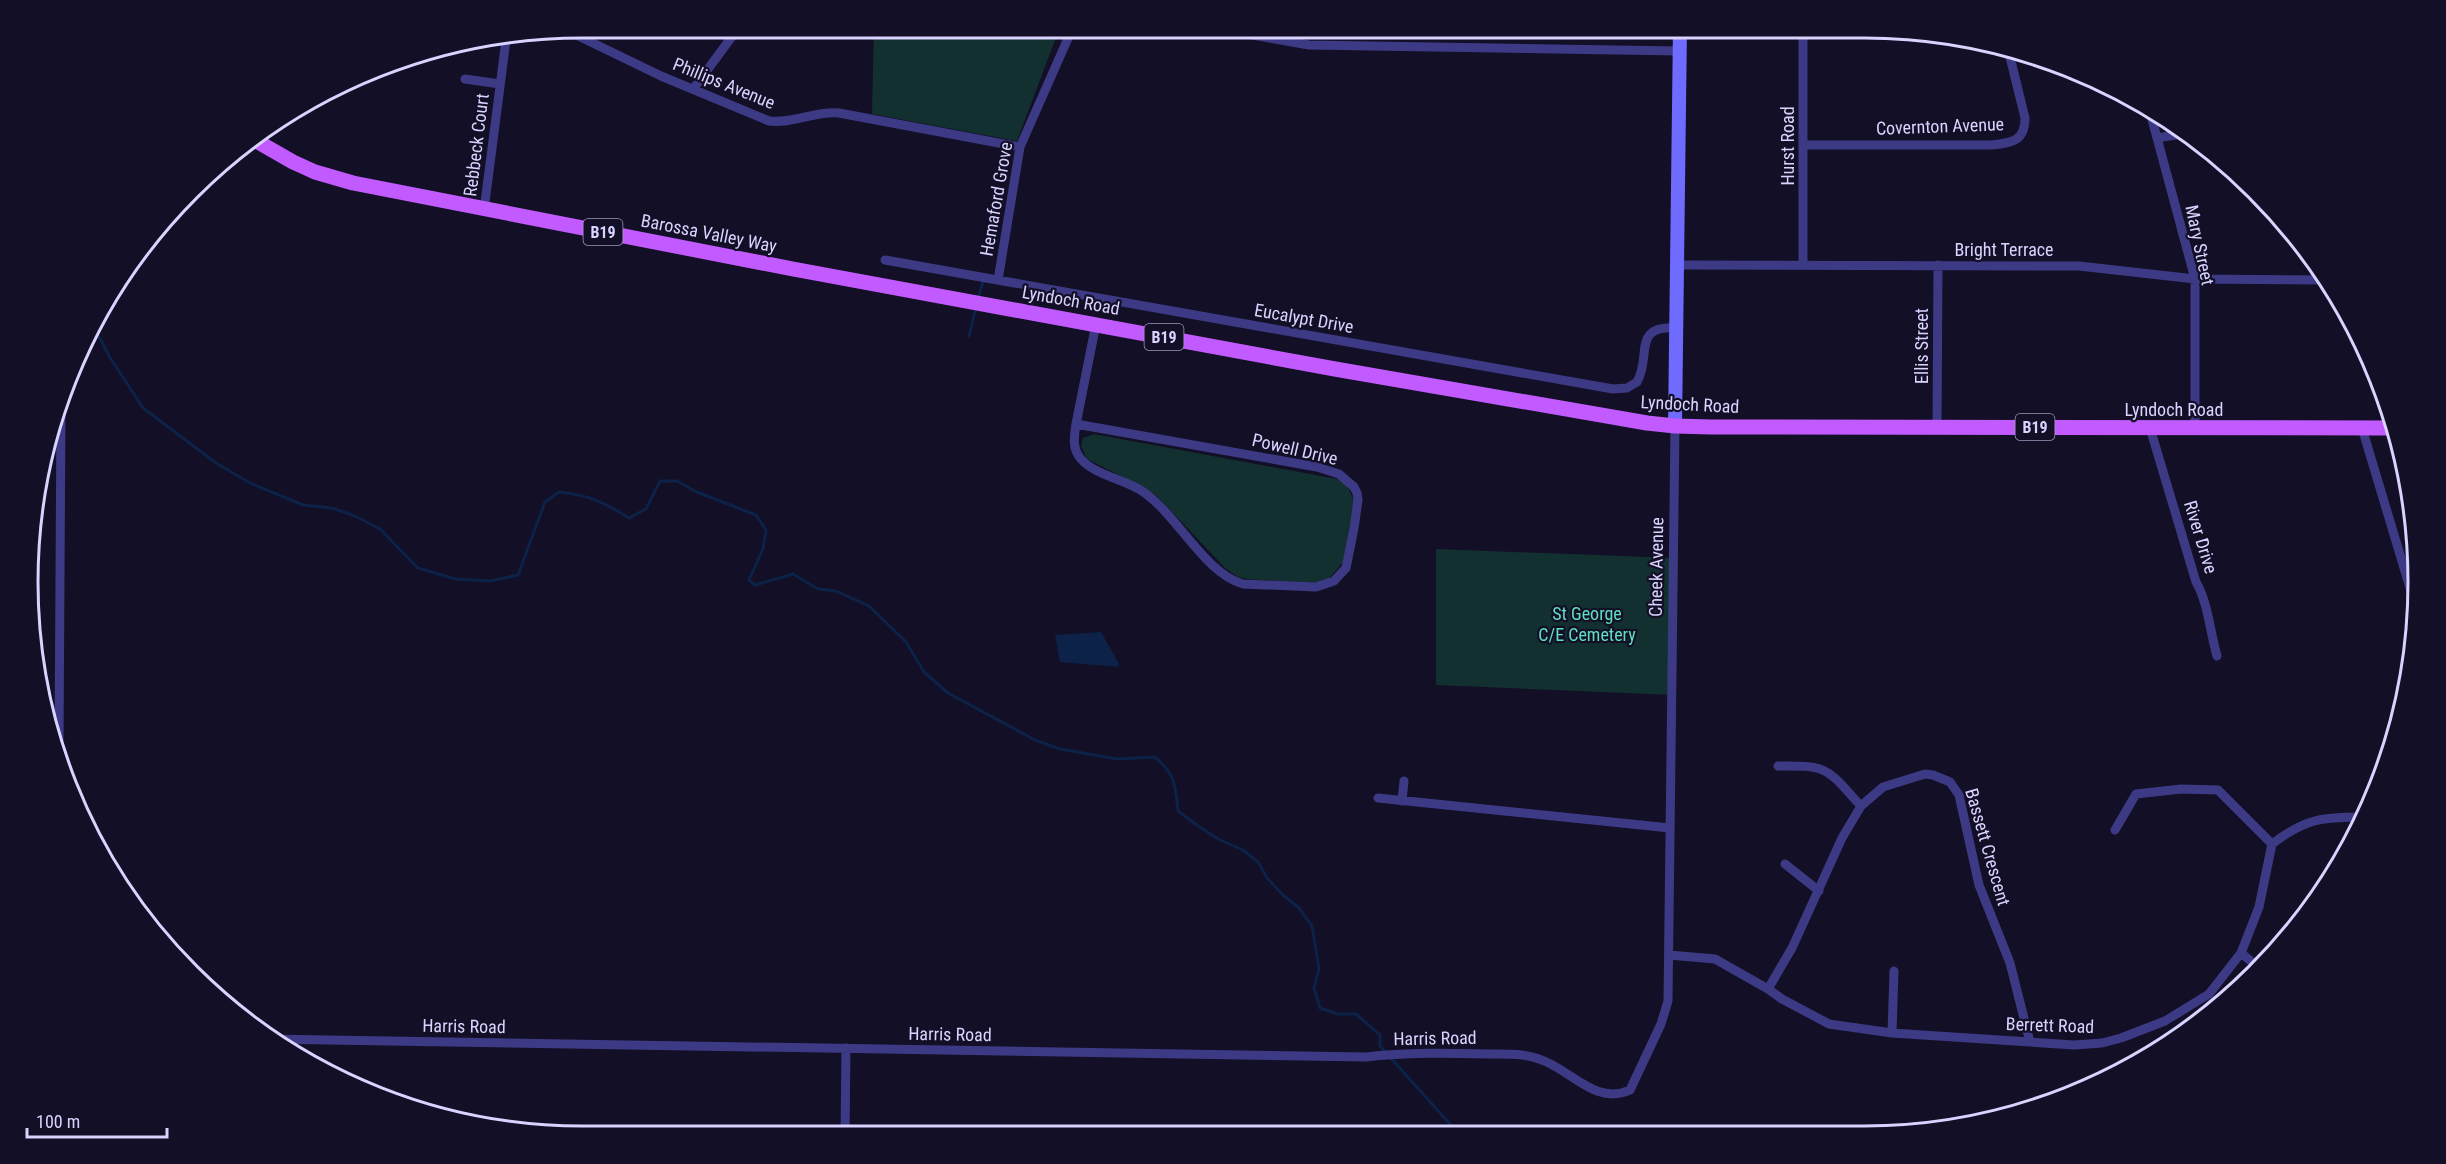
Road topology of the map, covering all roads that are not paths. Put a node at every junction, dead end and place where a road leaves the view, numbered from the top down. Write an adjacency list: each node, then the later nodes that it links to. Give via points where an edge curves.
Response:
1 (583, 38): 12 (street, Phillips Avenue)
2 (731, 38): 12 (street)
3 (1068, 38): 18 (street, Hemaford Grove)
4 (1269, 38): 8 (street, via 1309,45)
5 (1680, 38): 8 (street, Cheek Avenue)
6 (1803, 38): 17 (street, Hurst Road)
7 (506, 43): 11 (street, Rebbeck Court)
8 (1679, 51): 21 (street, Cheek Avenue)
9 (2010, 57): 17 (street, Covernton Avenue, via 2025,118 2025,129 2017,139 1992,144)
10 (465, 79): 11 (street, Rebbeck Court)
11 (500, 84): 19 (street, Rebbeck Court)
12 (694, 88): 18 (street, Phillips Avenue, via 779,123 817,113 839,113)
13 (2152, 120): 15 (street, Mary Street)
14 (2175, 135): 15 (street)
15 (2157, 138): 24 (street, Mary Street)
16 (260, 143): 19 (main road, Barossa Valley Way / B19, via 333,178)
17 (1803, 145): 22 (street, Hurst Road)
18 (1020, 147): 25 (street, Hemaford Grove)
19 (484, 210): 27 (main road, Barossa Valley Way / B19)
20 (885, 260): 25 (street, Eucalypt Drive)
21 (1677, 265): 22 (street, Bright Terrace); 29 (street, Cheek Avenue)
22 (1803, 265): 23 (street, Bright Terrace)
23 (1938, 265): 24 (street, Bright Terrace, via 2079,266); 33 (street, Ellis Street)
24 (2194, 279): 26 (street, Bright Terrace); 37 (street, Mary Street)
25 (998, 280): 29 (street, Eucalypt Drive, via 1613,389 1637,382 1651,332 1662,327)
26 (2318, 280)
27 (993, 306): 28 (main road, Lyndoch Road / B19)
28 (1096, 324): 31 (street, Powell Drive); 32 (main road, Lyndoch Road / B19)
29 (1677, 328): 32 (street, Cheek Avenue)
30 (62, 421): 40 (street)
31 (1076, 424): 31 (street, Powell Drive, via 1075,451 1079,458 1142,491 1175,521 1217,571 1233,581 1316,587 1335,581 1346,568 1358,500 1354,487 1340,474)
32 (1675, 426): 33 (main road, Lyndoch Road / B19); 47 (street, Cheek Avenue)
33 (1937, 427): 34 (main road, Lyndoch Road / B19)
34 (2150, 428): 37 (main road, Lyndoch Road / B19); 39 (street, River Drive, via 2196,582 2205,597)
35 (2362, 428): 36 (main road, Lyndoch Road / B19); 37 (main road, Lyndoch Road / B19); 38 (street)
36 (2386, 428)
37 (2195, 429)
38 (2408, 581)
39 (2217, 656)
40 (59, 734)
41 (1778, 766): 45 (street, via 1812,765 1830,772)
42 (1404, 780): 44 (street)
43 (1378, 798): 44 (street)
44 (1402, 801): 47 (street)
45 (1861, 806): 51 (street, Bassett Crescent); 59 (street, Bassett Crescent, via 1883,787 1924,774 1941,777 1953,786 1959,795 1979,885 2010,963)
46 (2355, 817): 49 (street, via 2315,819 2292,828)
47 (1670, 828): 53 (street, Cheek Avenue)
48 (2115, 830): 49 (street, via 2136,794 2218,790)
49 (2272, 844): 52 (street, Berrett Road, via 2259,907)
50 (1785, 864): 51 (street)
51 (1819, 891): 56 (street, Bassett Crescent)
52 (2241, 953): 54 (street); 59 (street, Berrett Road, via 2209,994 2164,1021 2102,1043)
53 (1669, 955): 56 (street, Berrett Road, via 1715,959); 61 (street, Cheek Avenue, via 1668,1001 1661,1024)
54 (2253, 963)
55 (1894, 971): 57 (street)
56 (1768, 989): 57 (street, Berrett Road, via 1829,1024)
57 (1892, 1033): 59 (street, Berrett Road)
58 (286, 1039): 60 (street, Harris Road)
59 (2030, 1042)
60 (846, 1048): 61 (street, Harris Road, via 1366,1057 1521,1054 1543,1060 1599,1093); 62 (street)
61 (1625, 1092)
62 (845, 1126)

